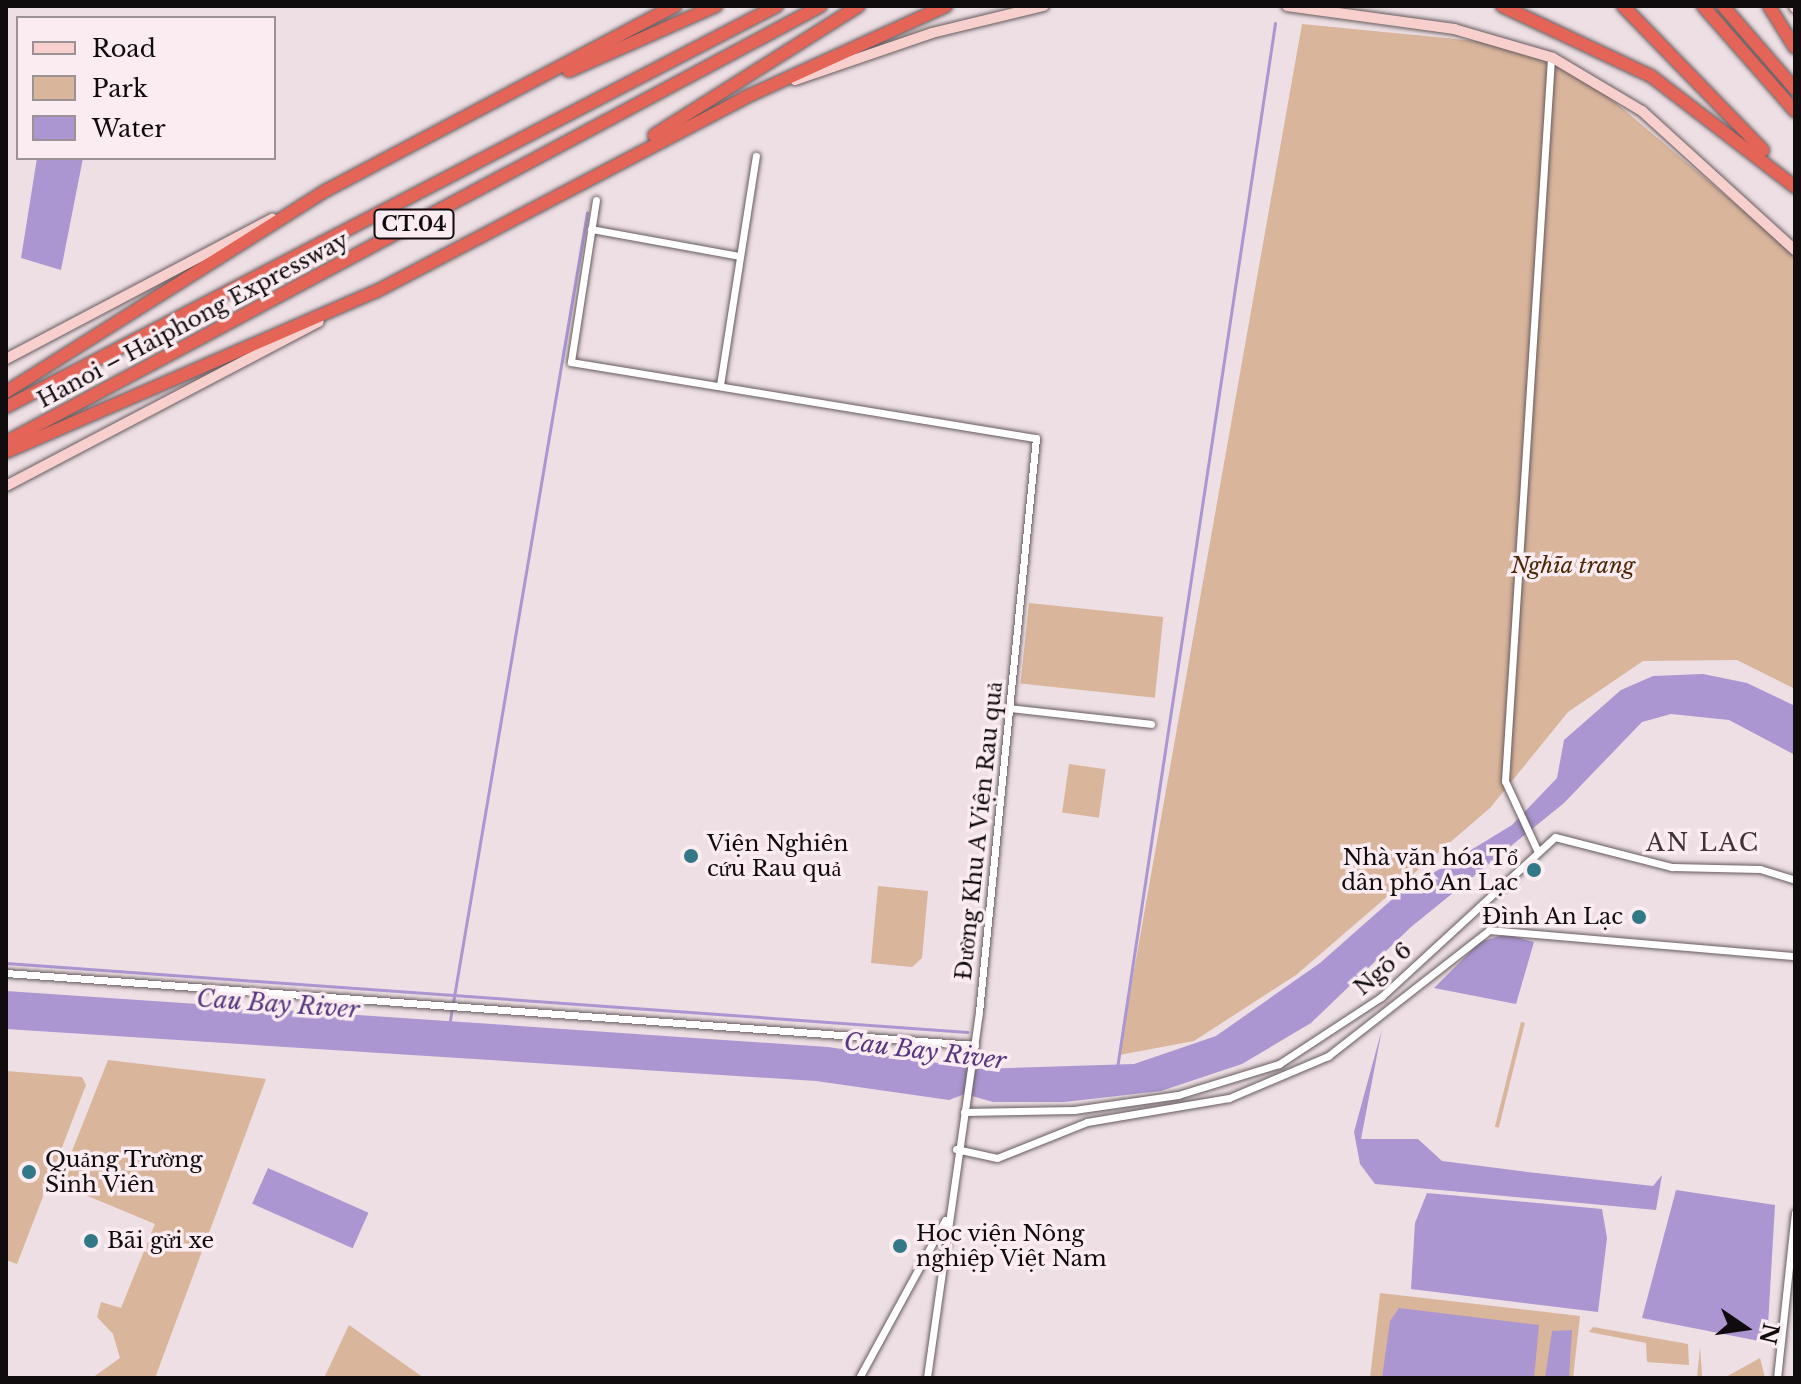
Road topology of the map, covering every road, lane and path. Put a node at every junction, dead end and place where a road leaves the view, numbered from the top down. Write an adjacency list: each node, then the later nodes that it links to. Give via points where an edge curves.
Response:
1 (674, 6): 18 (highway)
2 (716, 6): 18 (highway)
3 (777, 6): 33 (highway, Hanoi – Haiphong Expressway / CT.04)
4 (821, 6): 34 (highway, Hanoi – Haiphong Expressway / CT.04)
5 (859, 6): 22 (highway)
6 (946, 6): 17 (highway)
7 (1044, 6): 17 (main road, via 932,33)
8 (1287, 6): 15 (main road, via 1454,29)
9 (1502, 6): 23 (highway, via 1651,76)
10 (1623, 6): 21 (highway, via 1672,64)
11 (1703, 6): 19 (highway)
12 (1723, 6): 16 (highway)
13 (1767, 6): 14 (highway)
14 (1795, 48)
15 (1551, 57): 27 (main road, via 1642,111); 39 (street, via 1505,781)
16 (1795, 89)
17 (744, 98): 22 (highway)
18 (492, 104): 24 (highway)
19 (1795, 111)
20 (756, 156): 28 (street)
21 (1795, 179)
22 (584, 180): 29 (highway)
23 (1795, 187)
24 (327, 190): 30 (main road); 32 (highway)
25 (596, 200): 26 (street)
26 (591, 229): 28 (street); 31 (street, via 571,362)
27 (1795, 250)
28 (740, 256): 31 (street)
29 (377, 291): 35 (highway); 36 (main road)
30 (6, 359)
31 (720, 385): 37 (street, Đường Khu A Viện Rau quả, via 1036,438)
32 (6, 392)
33 (6, 407)
34 (6, 442)
35 (6, 452)
36 (6, 486)
37 (1009, 708): 38 (street); 43 (street, Đường Khu A Viện Rau quả)
38 (1151, 724)
39 (1536, 849): 40 (street, Ngõ 6, via 1559,836 1672,867 1760,869); 44 (street, Ngõ 6, via 1381,997 1279,1064 1151,1099)
40 (1795, 880)
41 (1795, 956): 45 (street, via 1489,930 1328,1056 1229,1098 1087,1122 997,1158)
42 (6, 973): 43 (street)
43 (975, 1045): 44 (street, Đường Khu A Viện Rau quả)
44 (965, 1110): 45 (street, Đường Khu A Viện Rau quả)
45 (956, 1149): 47 (street, Đường Khu A Viện Rau quả)
46 (1795, 1213): 50 (street)
47 (948, 1215): 48 (street); 49 (street, Đường Khu A Viện Rau quả)
48 (859, 1378)
49 (927, 1378)
50 (1777, 1378)

